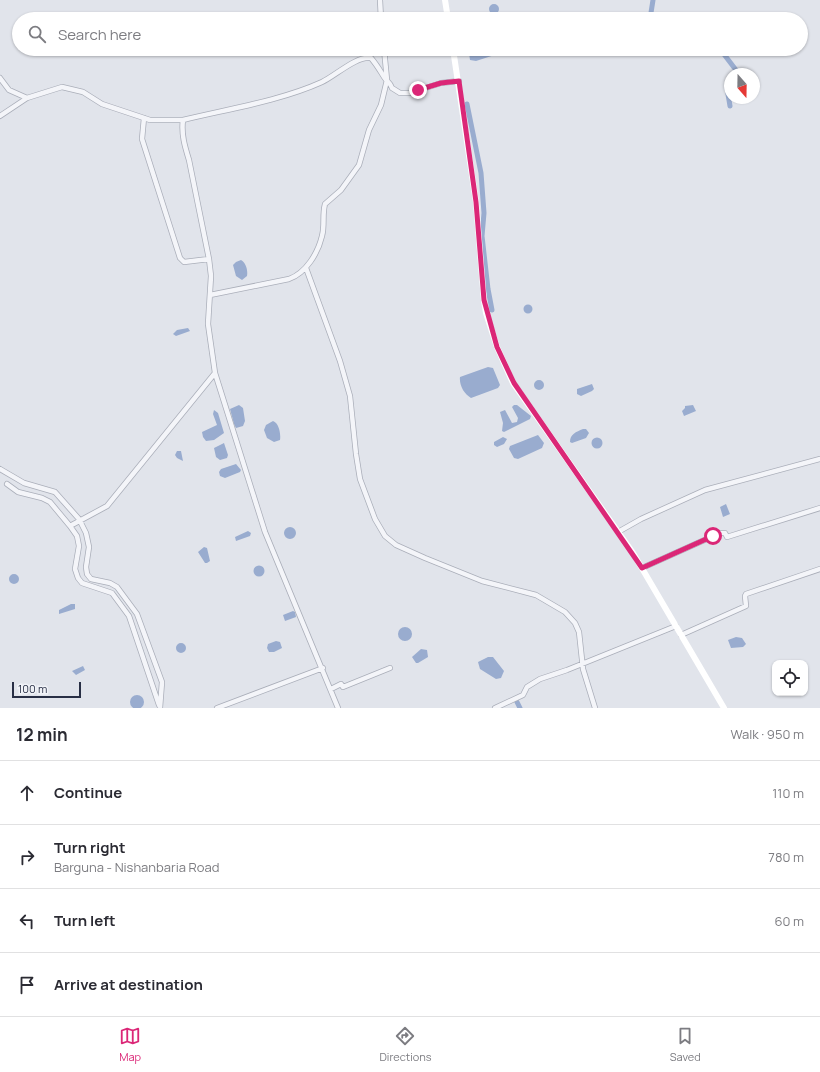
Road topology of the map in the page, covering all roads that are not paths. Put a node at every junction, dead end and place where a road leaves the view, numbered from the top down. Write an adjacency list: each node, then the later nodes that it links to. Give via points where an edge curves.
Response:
1 (380, 0): 3 (street)
2 (445, 0): 4 (street)
3 (381, 12)
4 (447, 12)
5 (385, 56): 8 (street)
6 (455, 56): 9 (street)
7 (0, 78): 10 (street, via 9,90)
8 (387, 80): 9 (street, via 392,88 400,93); 13 (street, via 381,68 371,58 365,58 315,84 286,94); 15 (street, via 381,105 359,165 341,190 325,204 322,236)
9 (459, 81): 24 (street, via 476,202 484,300 497,347 514,383)
10 (27, 98): 11 (street); 12 (street, via 62,87 83,92 102,104)
11 (0, 116)
12 (144, 118): 13 (street); 14 (street, via 142,139 180,258 184,262)
13 (183, 120): 14 (street, via 185,148)
14 (209, 258): 16 (street)
15 (306, 268): 16 (street, via 296,277 289,279); 29 (street, via 350,396 360,479 385,536 396,545 425,558 482,582 536,595 565,612 576,623)
16 (210, 294): 17 (street, via 208,324)
17 (215, 373): 22 (street, via 107,506); 30 (street, via 265,532)
18 (820, 459): 24 (street, via 705,490)
19 (0, 469): 22 (street, via 24,483 55,492)
20 (6, 484): 23 (street, via 18,492 50,502)
21 (820, 508): 25 (street, via 727,537 725,533 720,533)
22 (79, 520): 23 (street); 33 (street, via 86,533 89,547 87,574 91,579 117,587 139,620 162,682)
23 (70, 526): 33 (street, via 77,536 79,546 75,569 78,578 82,583 112,593 129,616)
24 (618, 532): 25 (street)
25 (642, 568): 27 (street)
26 (820, 569): 28 (street, via 746,594 746,606)
27 (676, 626): 28 (street); 29 (street)
28 (681, 635): 38 (street)
29 (583, 664): 36 (street, via 540,679 527,687 523,695); 37 (street)
30 (323, 668): 32 (street); 34 (street)
31 (390, 668): 32 (street, via 343,687 341,684)
32 (331, 689): 35 (street)
33 (160, 707)
34 (217, 708)
35 (338, 708)
36 (495, 708)
37 (595, 708)
38 (724, 708)

